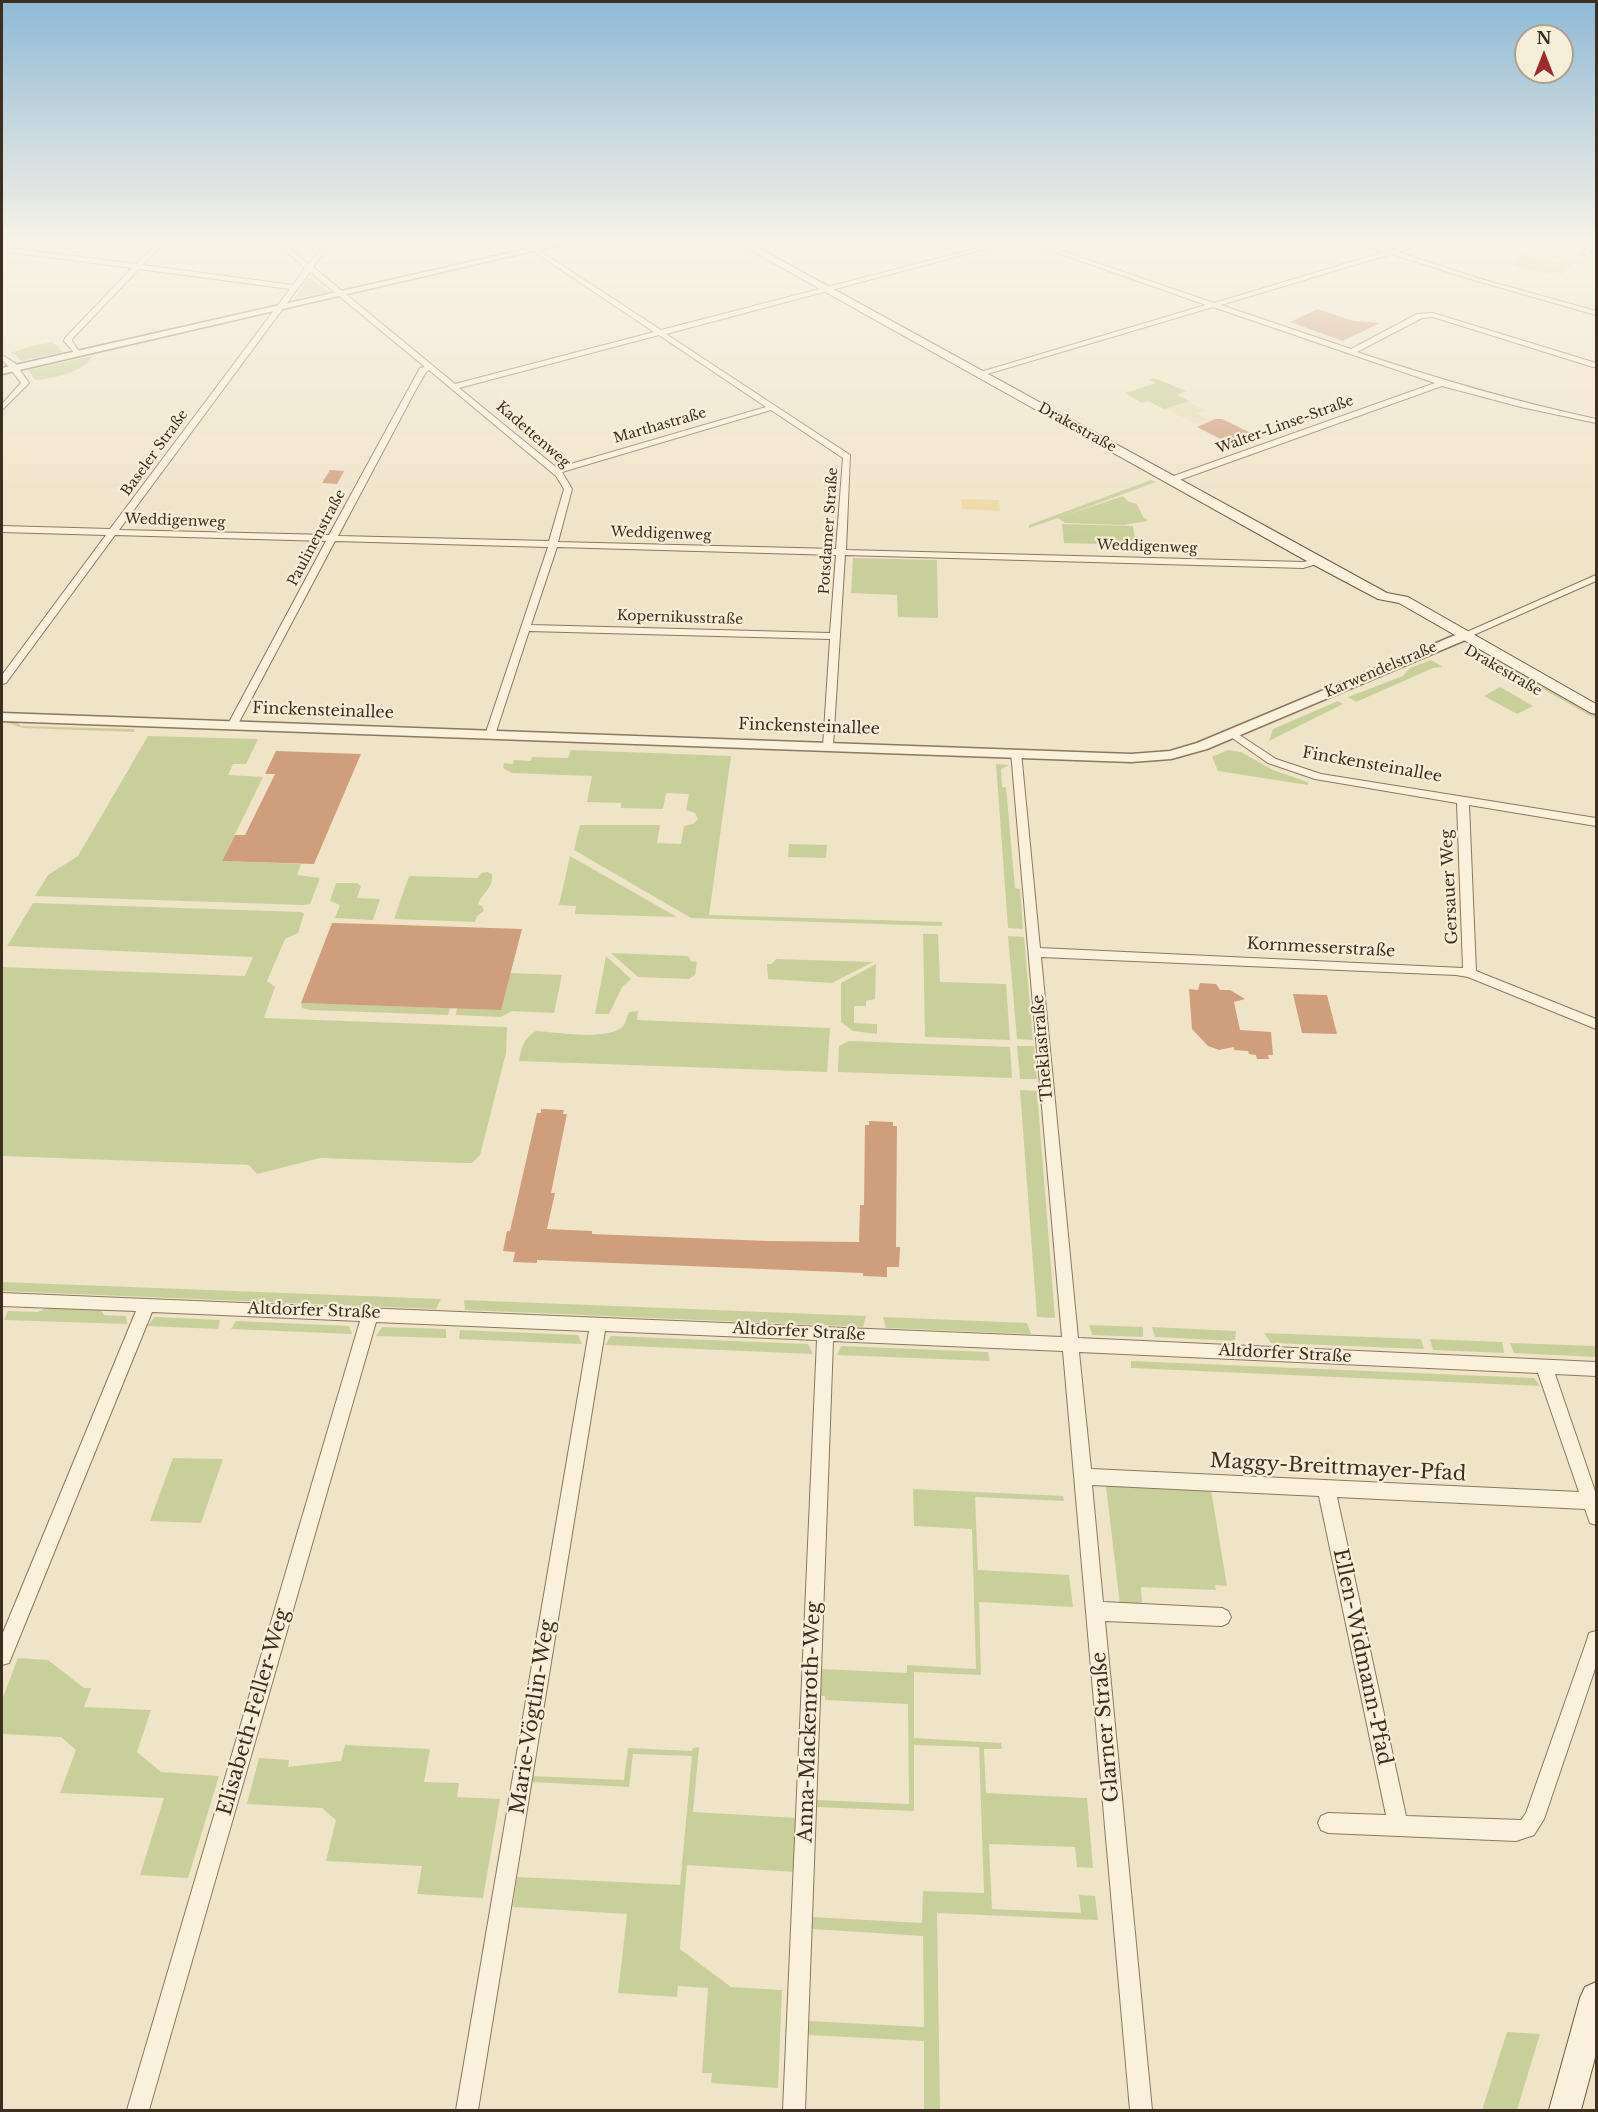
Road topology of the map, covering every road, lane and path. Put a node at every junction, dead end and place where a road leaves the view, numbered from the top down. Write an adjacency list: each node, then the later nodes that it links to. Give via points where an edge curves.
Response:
1 (68, 340): 13 (street)
2 (140, 340): 13 (street)
3 (256, 340): 28 (street, Baseler Straße)
4 (395, 340): 17 (street, Kadettenweg)
5 (631, 340): 21 (street)
6 (671, 340): 22 (street, Potsdamer Straße)
7 (917, 340): 19 (main road, Drakestraße)
8 (1098, 340): 19 (street)
9 (1314, 340): 12 (street)
10 (1374, 340): 12 (street)
11 (1513, 340): 15 (street)
12 (1350, 352): 20 (street)
13 (77, 354): 16 (street)
14 (2, 357): 16 (street)
15 (1596, 365)
16 (15, 368): 18 (street); 23 (street, via 25,383)
17 (429, 368): 21 (street, Kadettenweg); 29 (street, Paulinenstraße, via 423,370)
18 (2, 371)
19 (980, 375): 26 (main road, Drakestraße)
20 (1442, 383): 24 (street); 26 (street, Walter-Linse-Straße)
21 (452, 387): 25 (street, Kadettenweg)
22 (772, 407): 25 (street, Marthastraße); 31 (street, Potsdamer Straße, via 847,457)
23 (2, 408)
24 (1596, 421)
25 (555, 471): 30 (street, Kadettenweg, via 564,481 568,495)
26 (1171, 480): 32 (main road, Drakestraße)
27 (2, 530): 28 (street, Weddigenweg)
28 (113, 533): 29 (street, Weddigenweg); 37 (street, Baseler Straße)
29 (332, 538): 30 (street, Weddigenweg); 41 (street, Paulinenstraße)
30 (553, 545): 31 (street, Weddigenweg); 34 (street, Kadettenweg)
31 (841, 553): 32 (street, Weddigenweg, via 1303,565); 35 (street, Potsdamer Straße)
32 (1319, 562): 36 (main road, Drakestraße, via 1383,596 1389,605)
33 (1596, 578): 36 (street, Karwendelstraße)
34 (525, 628): 35 (street, Kopernikusstraße); 43 (street, Kadettenweg)
35 (835, 636): 44 (street, Potsdamer Straße)
36 (1458, 638): 38 (main road, Drakestraße); 40 (main road, Drakestraße); 42 (street, Karwendelstraße)
37 (2, 681)
38 (1596, 710)
39 (2, 717): 41 (street, Finckensteinallee)
40 (1596, 724)
41 (232, 726): 43 (street, Finckensteinallee)
42 (1232, 734): 45 (street, Finckensteinallee, via 1171,755 1131,758); 46 (street, Finckensteinallee, via 1272,761 1299,772)
43 (490, 735): 44 (street, Finckensteinallee)
44 (828, 746): 45 (street, Finckensteinallee)
45 (1016, 752): 48 (street, Theklastraße)
46 (1463, 800): 47 (street, Finckensteinallee); 49 (street, Gersauer Weg)
47 (1596, 822)
48 (1035, 952): 49 (street, Kornmesserstraße); 56 (street, Theklastraße)
49 (1470, 973): 50 (street, Kornmesserstraße)
50 (1596, 1024)
51 (2, 1299): 52 (street, Altdorfer Straße)
52 (147, 1304): 53 (street, Altdorfer Straße); 65 (street)
53 (370, 1314): 54 (street, Altdorfer Straße); 69 (street, Elisabeth-Feller-Weg)
54 (598, 1323): 55 (street, Altdorfer Straße); 70 (street, Marie-Vögtlin-Weg)
55 (825, 1333): 56 (street, Altdorfer Straße); 71 (street, Anna-Mackenroth-Weg)
56 (1071, 1344): 57 (street, Altdorfer Straße); 59 (street, Glarner Straße)
57 (1544, 1366): 58 (street, Altdorfer Straße); 61 (street)
58 (1596, 1369)
59 (1083, 1477): 60 (street, Maggy-Breittmayer-Pfad); 62 (street, Glarner Straße)
60 (1326, 1488): 61 (street, Maggy-Breittmayer-Pfad); 67 (street, Ellen-Widmann-Pfad)
61 (1594, 1509)
62 (1095, 1611): 63 (street); 72 (street, Glarner Straße)
63 (1222, 1617)
64 (1596, 1640): 67 (street, via 1534,1820 1527,1828 1516,1831)
65 (2, 1656)
66 (1328, 1823): 67 (street)
67 (1398, 1826)
68 (1596, 1998): 73 (main road)
69 (138, 2110)
70 (467, 2110)
71 (794, 2110)
72 (1141, 2110)
73 (1565, 2110)

